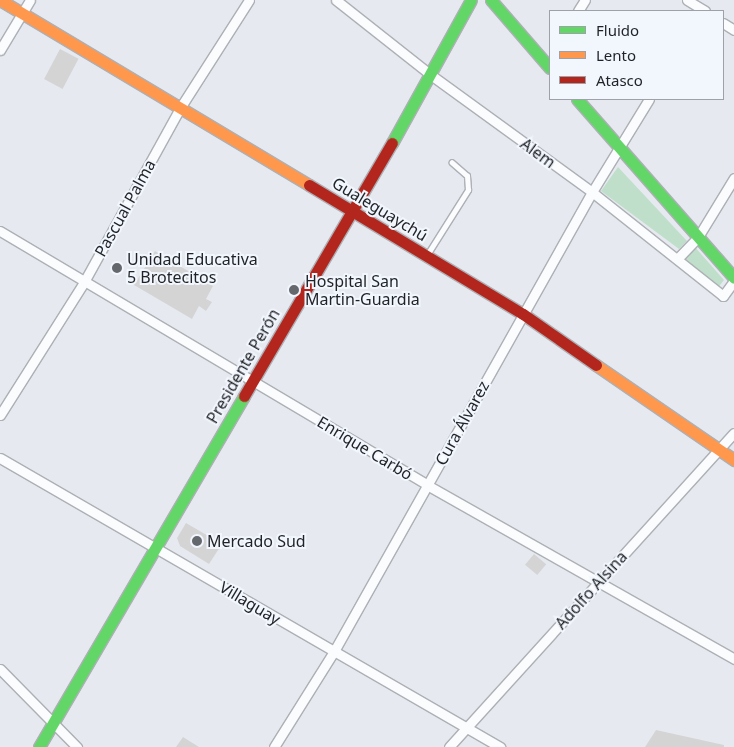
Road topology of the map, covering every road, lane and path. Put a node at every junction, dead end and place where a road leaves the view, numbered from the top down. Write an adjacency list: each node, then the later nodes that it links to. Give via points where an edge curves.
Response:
1 (0, 0): 10 (street, Gualeguaychú)
2 (30, 0): 10 (street)
3 (249, 0): 16 (street, Pascual Palma)
4 (336, 0): 13 (street, Alem)
5 (471, 0): 13 (street, Presidente Perón)
6 (491, 0): 12 (street)
7 (686, 0): 9 (street)
8 (706, 0): 9 (street)
9 (702, 10)
10 (22, 13): 11 (street); 16 (street, Gualeguaychú)
11 (0, 50)
12 (549, 64)
13 (431, 75): 20 (street, Alem); 21 (street, Presidente Perón)
14 (578, 100): 17 (street)
15 (648, 100): 17 (street, Cura Álvarez)
16 (180, 108): 21 (street, Gualeguaychú); 27 (street, Pascual Palma)
17 (621, 147): 20 (street, Cura Álvarez); 23 (street)
18 (452, 163): 24 (lane, via 467,176 468,190)
19 (733, 184): 23 (street)
20 (592, 192): 25 (street, Alem); 28 (street, Cura Álvarez)
21 (352, 212): 24 (street, Gualeguaychú); 29 (street, Presidente Perón)
22 (0, 231): 27 (street, Enrique Carbó)
23 (698, 237): 25 (street); 26 (street)
24 (426, 256): 28 (street, Gualeguaychú)
25 (678, 258): 26 (street, Alem, via 723,296)
26 (734, 280)
27 (84, 282): 29 (street, Enrique Carbó); 30 (street, Pascual Palma)
28 (523, 314): 32 (street, Gualeguaychú); 35 (street, Cura Álvarez)
29 (253, 381): 35 (street, Enrique Carbó); 36 (street, Presidente Perón)
30 (0, 415)
31 (734, 433): 32 (street, Adolfo Alsina)
32 (720, 450): 34 (street, Gualeguaychú); 37 (street, Adolfo Alsina)
33 (0, 458): 36 (street, Villaguay)
34 (734, 460)
35 (427, 485): 37 (street, Enrique Carbó); 38 (street, Cura Álvarez)
36 (155, 546): 38 (street, Villaguay); 41 (street, Presidente Perón)
37 (600, 580): 39 (street, Enrique Carbó); 42 (street, Adolfo Alsina)
38 (334, 653): 42 (street, Villaguay); 45 (street, Cura Álvarez)
39 (734, 659)
40 (0, 669): 41 (street)
41 (54, 722): 43 (street, Presidente Perón); 44 (street)
42 (469, 726): 46 (street, Adolfo Alsina); 47 (street, Villaguay)
43 (39, 747)
44 (77, 747)
45 (274, 747)
46 (449, 747)
47 (500, 747)

